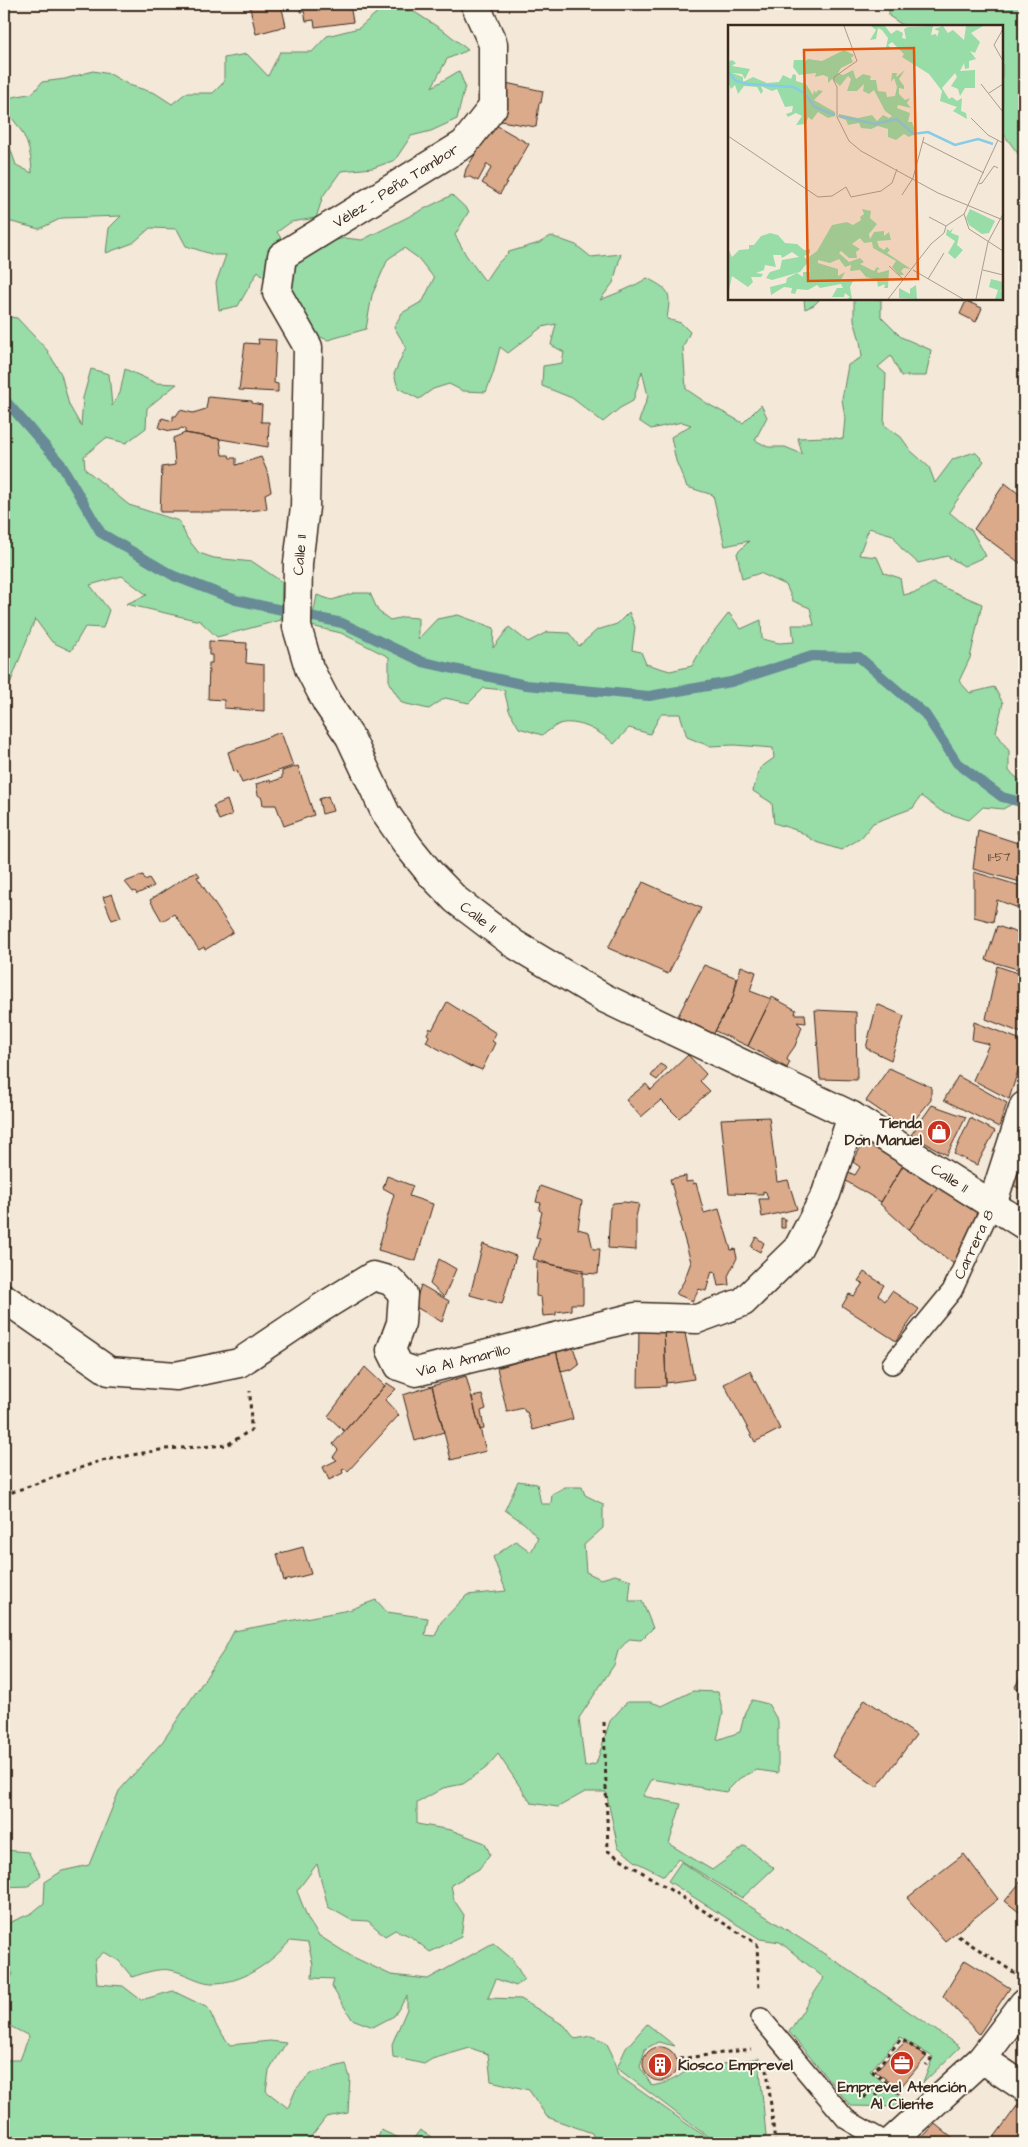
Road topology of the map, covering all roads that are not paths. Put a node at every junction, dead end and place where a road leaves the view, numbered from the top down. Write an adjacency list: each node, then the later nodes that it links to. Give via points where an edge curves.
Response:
1 (475, 4): 2 (street, Vélez - Peña Tambor, via 493,44 493,107 464,144 282,256 277,293)
2 (308, 347): 4 (street, Calle 11, via 305,507 298,563 297,628 309,668 350,738 386,814 430,873 456,900 514,944 604,998)
3 (1024, 1106): 5 (street, Carrera 8)
4 (852, 1116): 5 (street, Calle 11); 7 (street, Vía Al Amarillo, via 826,1194 798,1248 743,1302 697,1319 636,1317 416,1372 399,1366 390,1350 401,1323 403,1294 391,1281 373,1276 239,1363 176,1376 109,1371)
5 (992, 1205): 6 (street, Calle 11); 8 (lane, Carrera 8, via 952,1291)
6 (1024, 1225)
7 (4, 1298)
8 (892, 1364)
9 (1024, 2003): 11 (street)
10 (761, 2018): 13 (lane, via 846,2119)
11 (982, 2059): 12 (street); 13 (street)
12 (1024, 2087)
13 (889, 2143)

